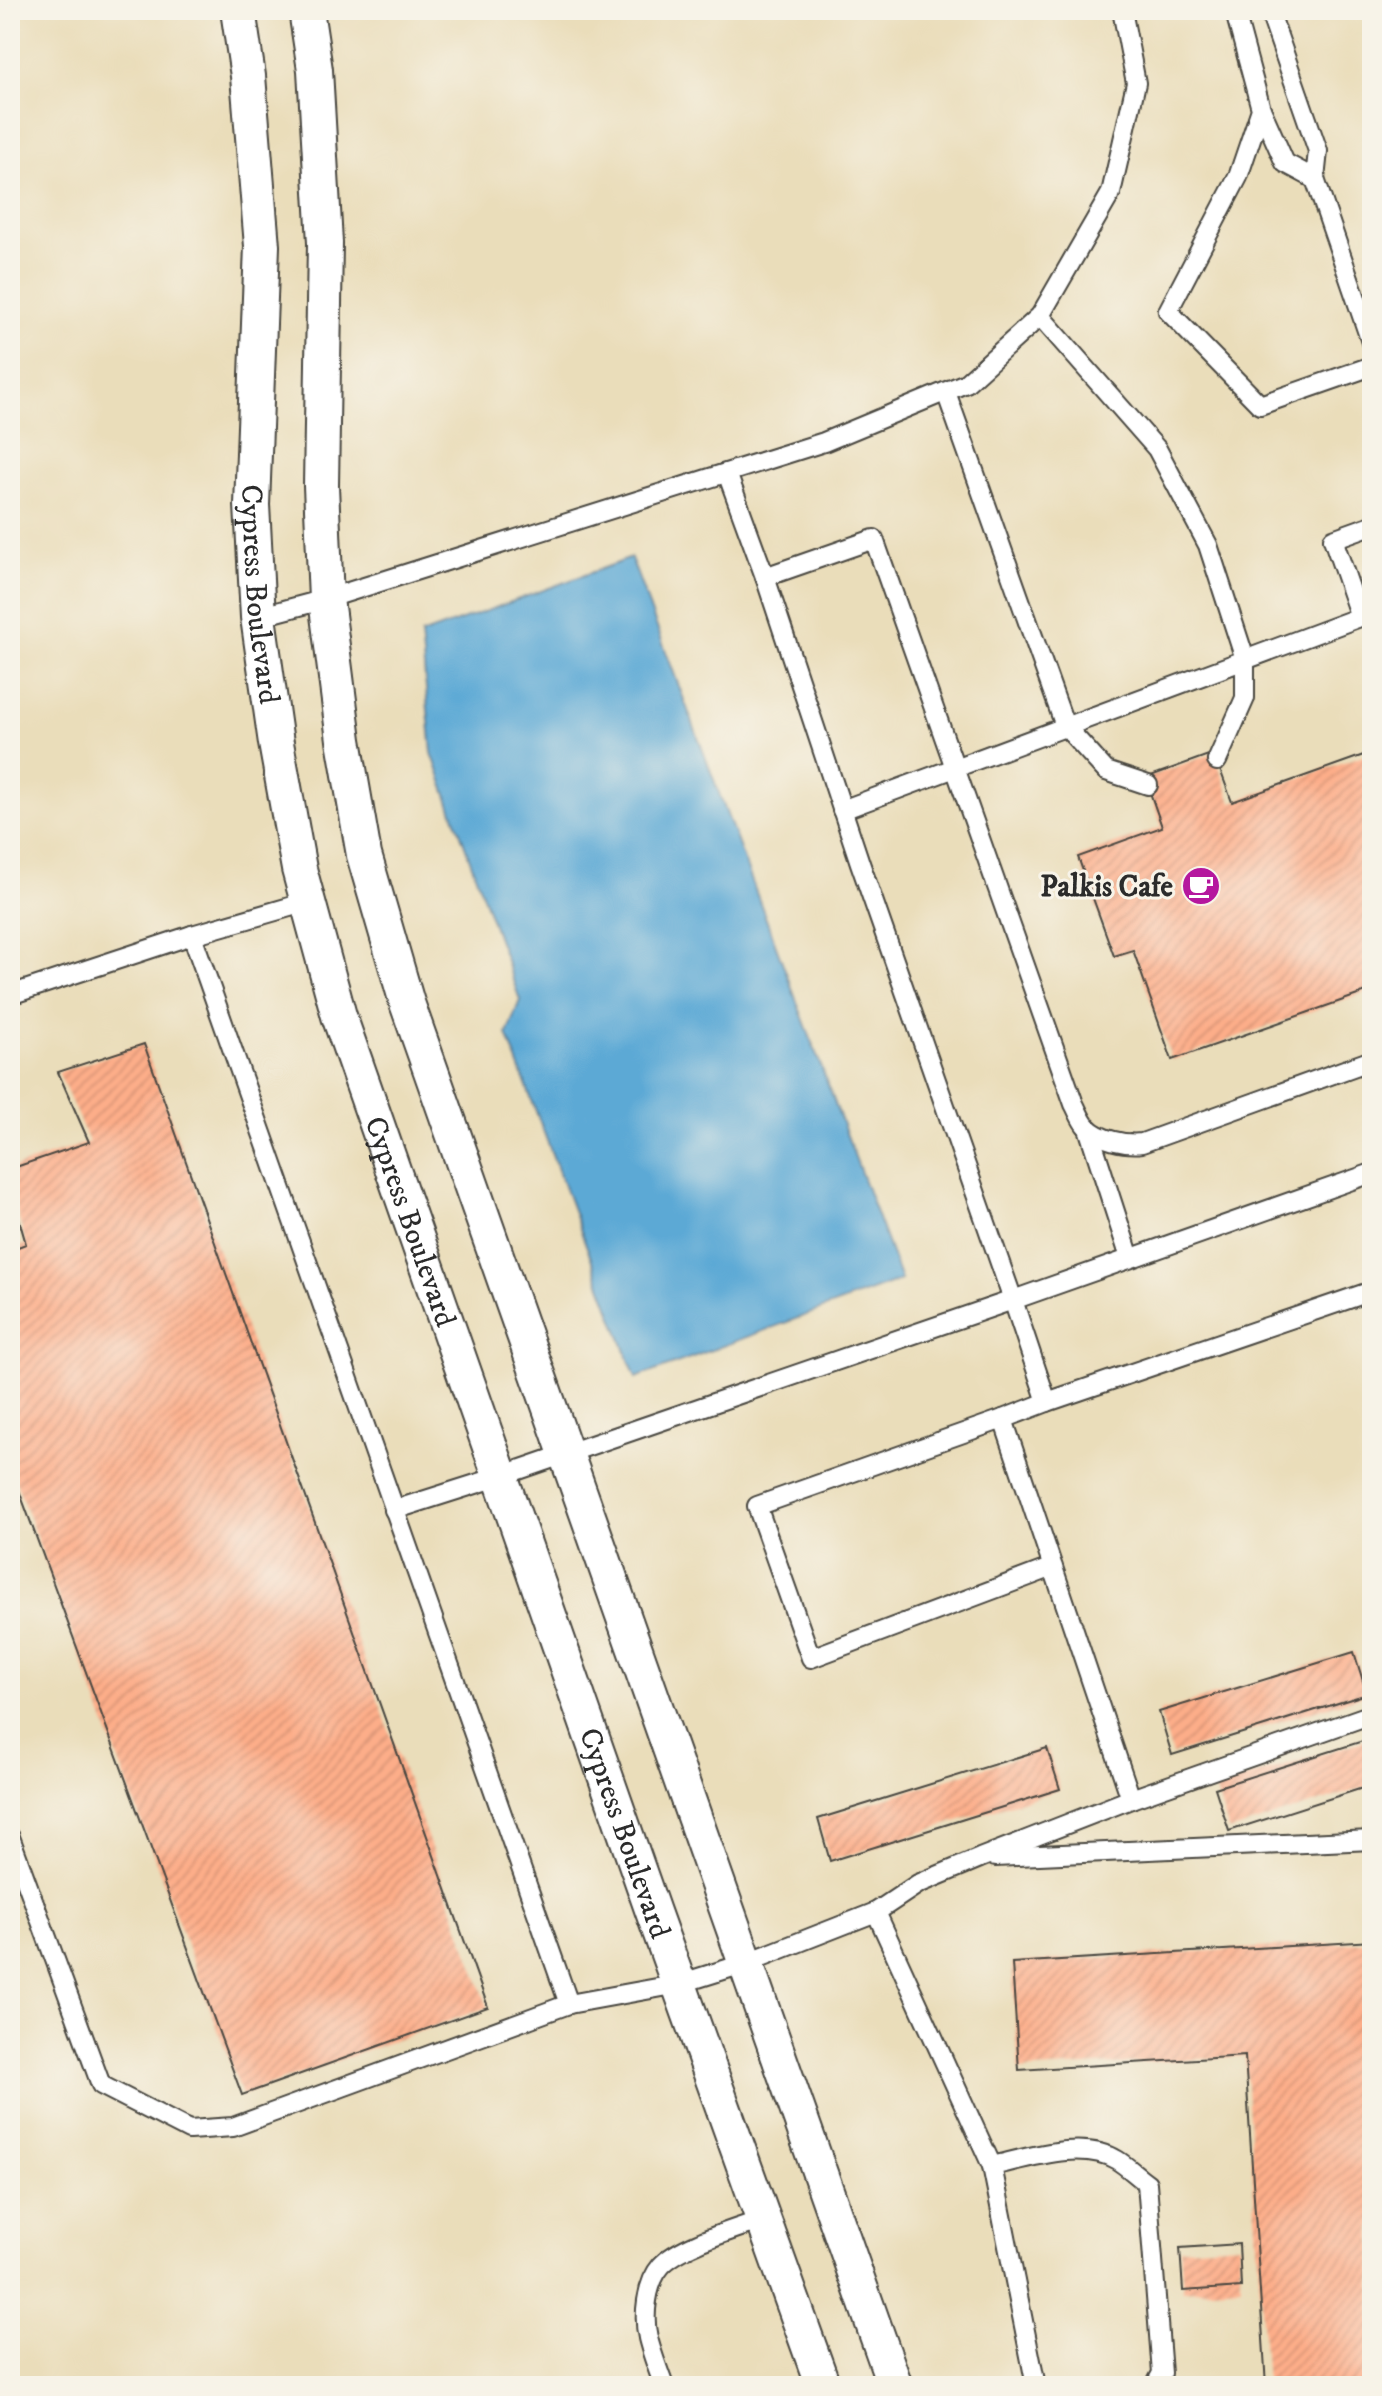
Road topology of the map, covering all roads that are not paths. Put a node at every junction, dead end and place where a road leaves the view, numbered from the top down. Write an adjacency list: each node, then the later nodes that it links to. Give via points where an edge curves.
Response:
1 (238, 10): 17 (street, Cypress Boulevard, via 262,246 252,505)
2 (306, 10): 15 (street, Cypress Boulevard, via 315,70 325,243 321,486)
3 (1122, 10): 8 (lane, via 1136,83 1111,193)
4 (1238, 10): 6 (lane)
5 (1269, 10): 7 (lane, via 1318,151)
6 (1261, 109): 7 (lane, via 1285,163); 10 (lane, via 1238,177 1168,311 1260,405)
7 (1315, 179): 9 (lane)
8 (1040, 316): 11 (lane, via 966,383); 18 (lane, via 1157,449 1208,545)
9 (1372, 345)
10 (1372, 366)
11 (946, 392): 12 (lane, via 824,442); 19 (lane)
12 (727, 473): 14 (lane); 15 (lane)
13 (1372, 525): 16 (lane, via 1333,539)
14 (765, 577): 21 (lane, via 874,539); 23 (lane)
15 (326, 599): 17 (lane); 35 (street, Cypress Boulevard, via 364,855 407,1003)
16 (1366, 616): 18 (lane)
17 (258, 617): 24 (street, Cypress Boulevard)
18 (1245, 659): 19 (lane); 20 (lane, via 1245,698)
19 (1065, 726): 21 (lane); 22 (lane, via 1106,771)
20 (1217, 761)
21 (956, 767): 23 (lane); 28 (lane, via 1069,1090)
22 (1148, 785)
23 (842, 810): 32 (lane)
24 (307, 902): 25 (lane); 36 (street, Cypress Boulevard, via 339,1016)
25 (192, 935): 26 (lane); 37 (lane)
26 (10, 997)
27 (1372, 1060): 28 (lane, via 1142,1143 1111,1140)
28 (1088, 1128): 30 (lane)
29 (1372, 1173): 30 (lane)
30 (1130, 1258): 32 (lane)
31 (1372, 1291): 33 (lane)
32 (1013, 1300): 33 (lane); 35 (lane)
33 (1047, 1402): 34 (lane)
34 (1003, 1419): 38 (lane); 38 (lane, via 757,1506 811,1658)
35 (566, 1454): 36 (lane); 45 (street, Cypress Boulevard)
36 (501, 1476): 37 (lane); 46 (street, Cypress Boulevard)
37 (394, 1510): 47 (lane)
38 (1053, 1567): 40 (lane)
39 (1372, 1714): 40 (lane)
40 (1131, 1799): 43 (lane)
41 (10, 1837): 47 (lane, via 101,2085 189,2130 233,2127)
42 (1372, 1840): 43 (lane)
43 (980, 1858): 44 (lane, via 918,1884)
44 (876, 1912): 45 (lane); 48 (lane)
45 (746, 1963): 46 (lane); 52 (street, Cypress Boulevard)
46 (679, 1984): 47 (lane); 49 (street, Cypress Boulevard)
47 (569, 2004)
48 (992, 2166): 53 (lane); 54 (lane, via 1080,2149 1114,2158 1147,2183 1162,2373)
49 (764, 2219): 50 (lane, via 684,2249 661,2265 646,2303 647,2335); 51 (street, Cypress Boulevard)
50 (664, 2386)
51 (823, 2386)
52 (895, 2386)
53 (1036, 2386)
54 (1155, 2386)

